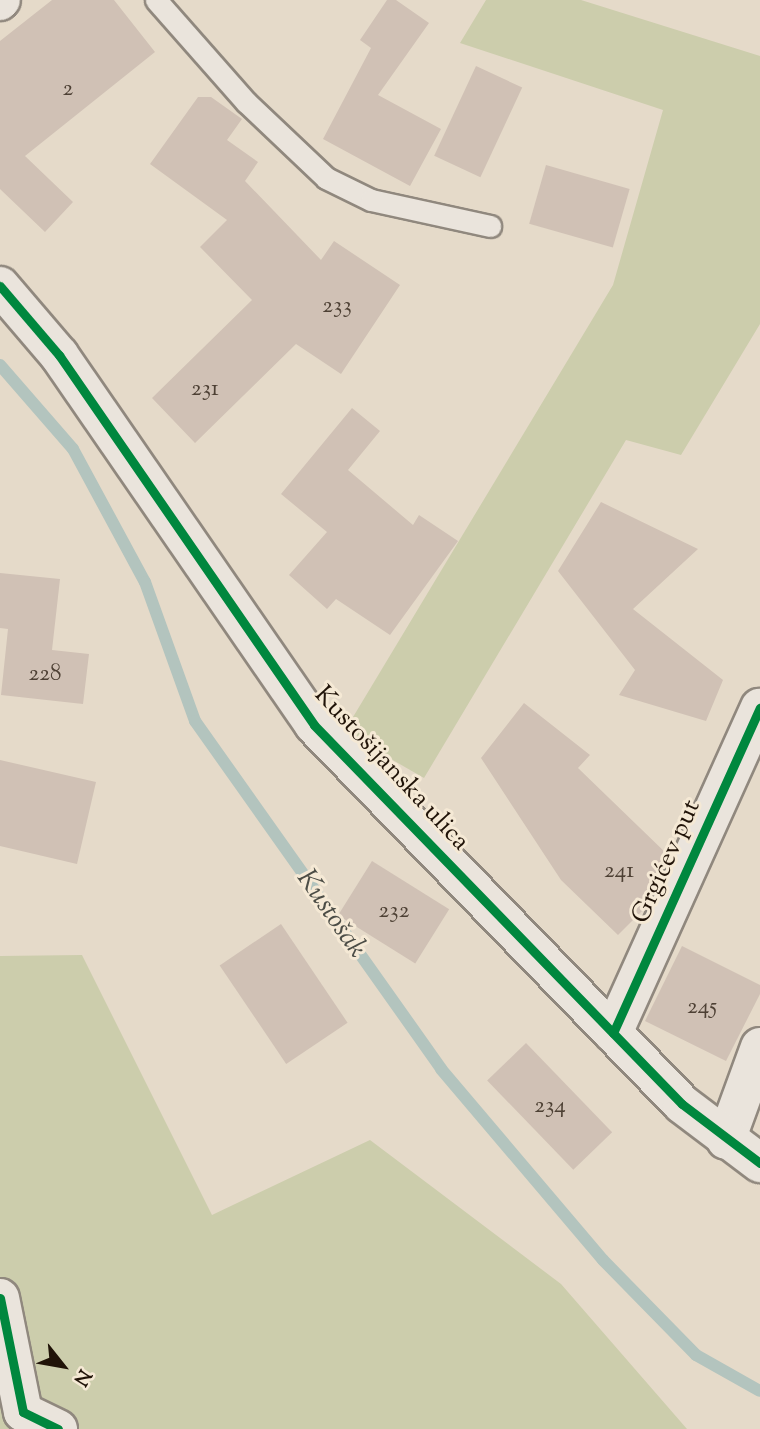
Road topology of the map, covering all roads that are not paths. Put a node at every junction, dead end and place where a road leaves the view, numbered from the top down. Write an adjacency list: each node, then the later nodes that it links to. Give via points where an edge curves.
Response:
1 (156, 0): 2 (lane, via 246,102 326,177 370,200)
2 (490, 226)
3 (0, 286): 5 (street, Kustošijanska ulica, via 59,355 314,725)
4 (760, 708): 5 (street, Grgićev put)
5 (613, 1033): 7 (street, Kustošijanska ulica, via 682,1104)
6 (760, 1047): 7 (street)
7 (726, 1140): 8 (street, Kustošijanska ulica)
8 (760, 1163)
9 (0, 1298): 10 (street, via 23,1412)
10 (58, 1429)

